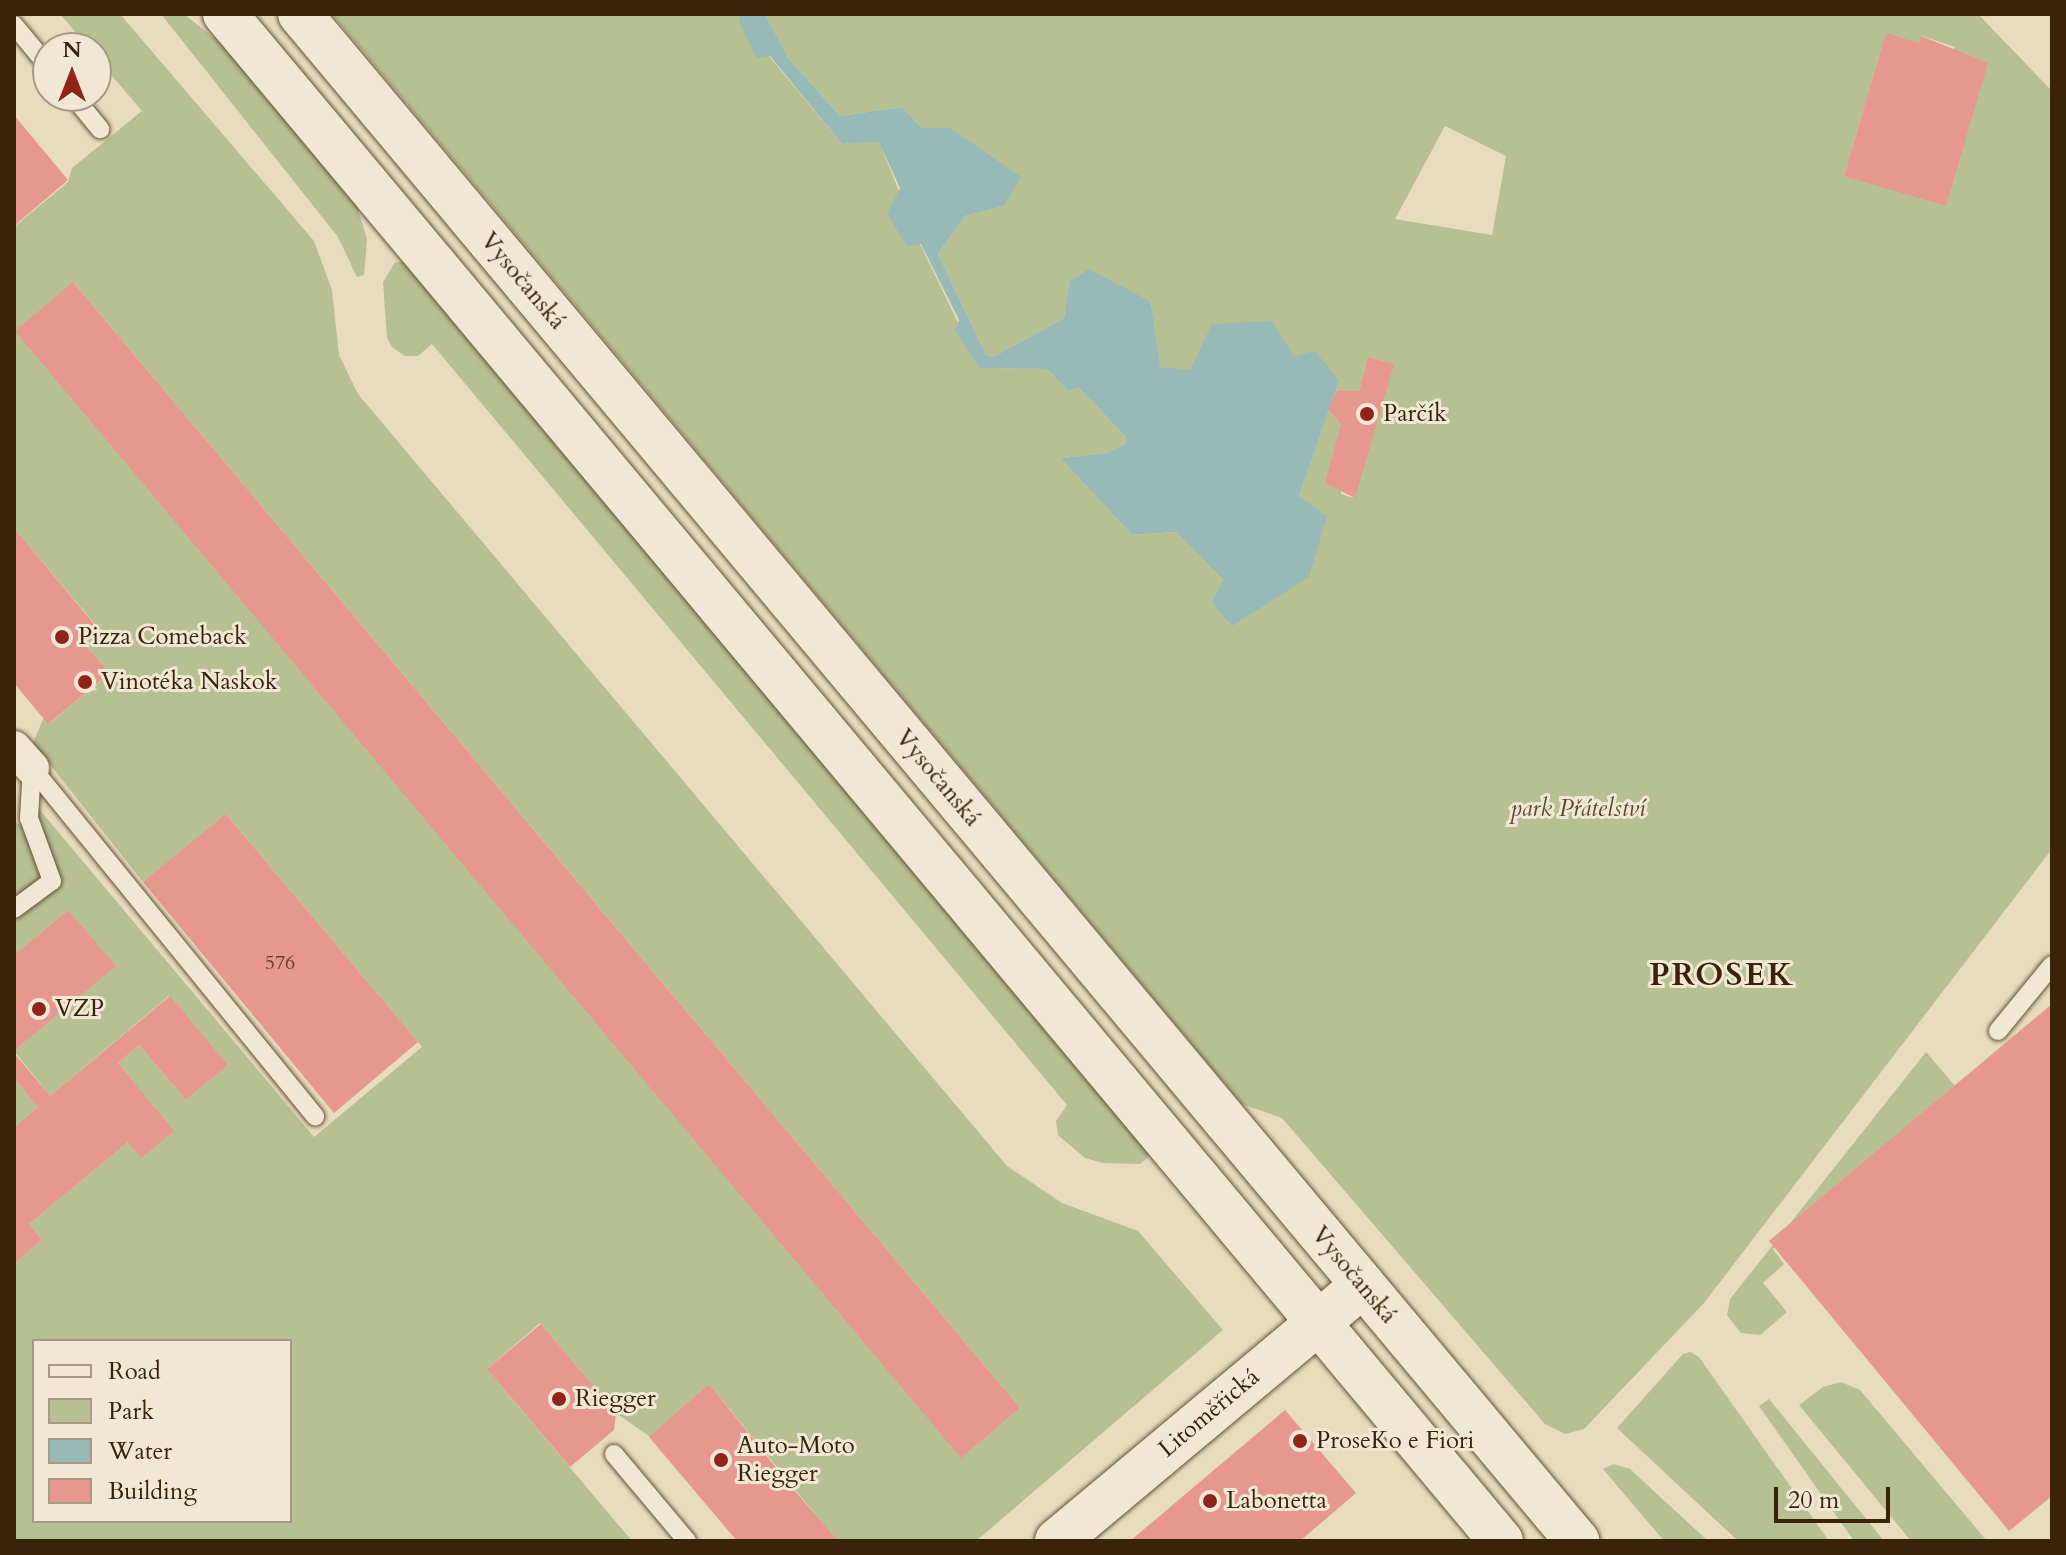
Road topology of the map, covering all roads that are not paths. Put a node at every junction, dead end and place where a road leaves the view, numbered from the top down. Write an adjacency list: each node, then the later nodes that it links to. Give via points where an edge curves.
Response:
1 (225, 14): 13 (main road)
2 (300, 14): 12 (main road, Vysočanská)
3 (14, 25): 4 (lane)
4 (32, 47)
5 (86, 112): 6 (lane)
6 (100, 129)
7 (23, 758): 8 (lane, via 29,818 52,881); 11 (lane)
8 (14, 909)
9 (2052, 965): 10 (lane)
10 (1998, 1031)
11 (315, 1116)
12 (1363, 1285): 13 (main road, Litoměřická); 18 (main road, Vysočanská)
13 (1318, 1321): 16 (main road, Litoměřická); 17 (main road)
14 (614, 1454): 15 (lane)
15 (687, 1541)
16 (1057, 1541)
17 (1501, 1541)
18 (1577, 1541)

